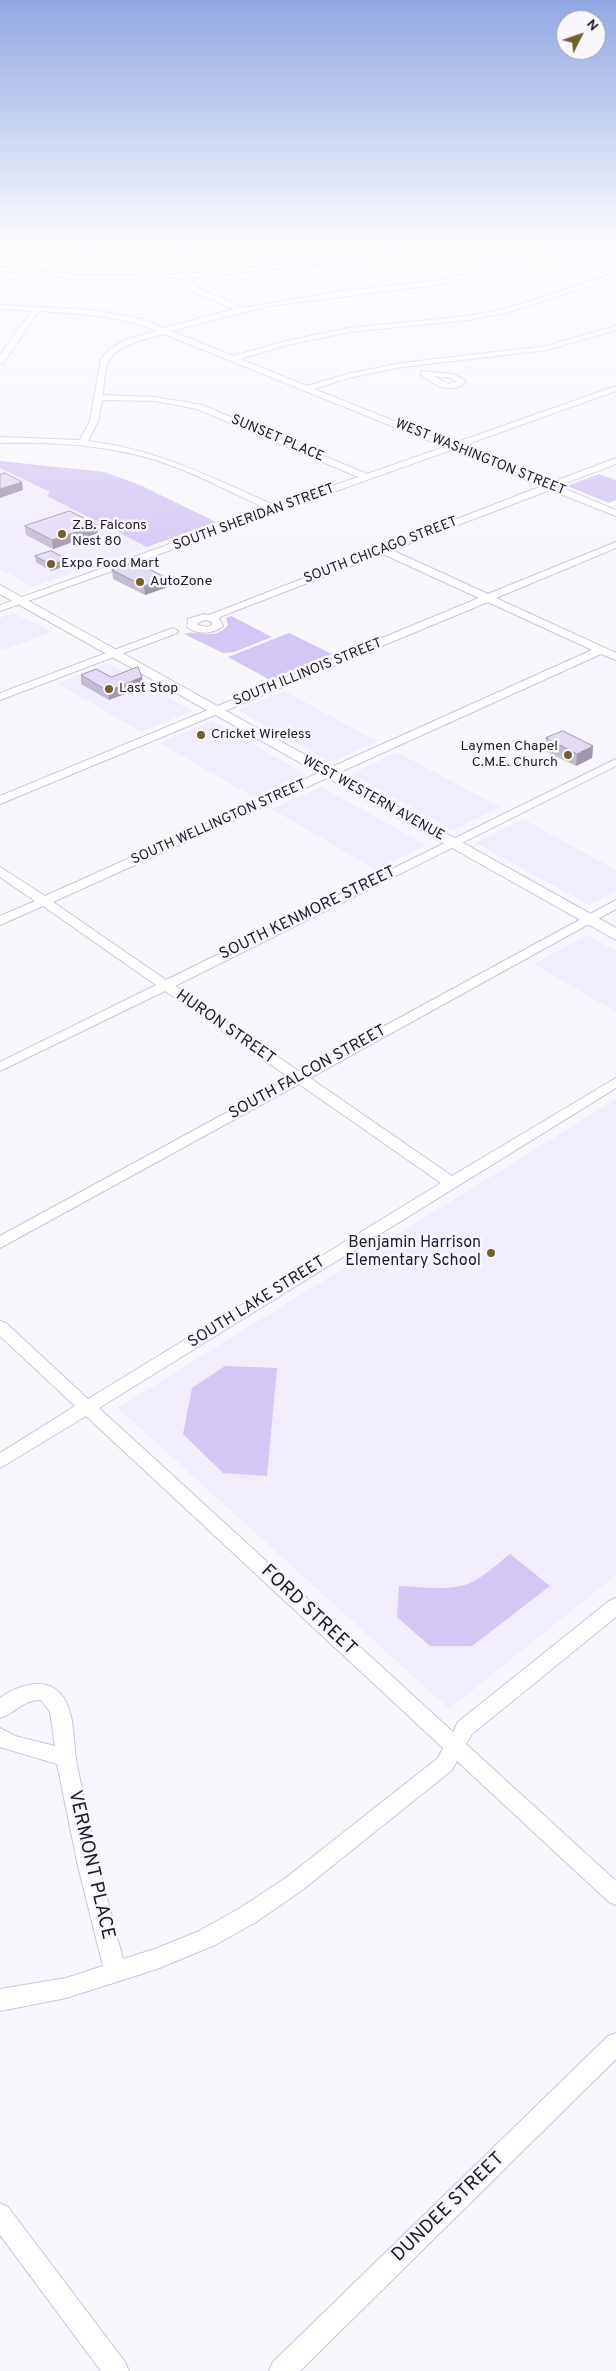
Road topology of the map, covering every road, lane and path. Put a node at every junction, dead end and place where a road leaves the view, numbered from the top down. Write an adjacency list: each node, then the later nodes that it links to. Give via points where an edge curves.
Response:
1 (113, 353): 10 (street, via 102,368)
2 (221, 353): 5 (street, WEST WASHINGTON STREET)
3 (253, 353): 5 (street)
4 (510, 353): 6 (street)
5 (234, 358): 8 (street, WEST WASHINGTON STREET)
6 (411, 364): 7 (street); 8 (street)
7 (424, 373)
8 (308, 388): 13 (street, WEST WASHINGTON STREET)
9 (616, 388): 13 (street, SOUTH SHERIDAN STREET)
10 (98, 397): 12 (street, via 92,428); 15 (street, SUNSET PLACE, via 155,399 200,407)
11 (0, 440): 12 (street)
12 (83, 442): 17 (street, via 159,458)
13 (452, 447): 15 (street, SOUTH SHERIDAN STREET); 16 (street, WEST WASHINGTON STREET)
14 (616, 461): 16 (street, SOUTH CHICAGO STREET)
15 (366, 478): 17 (street, SOUTH SHERIDAN STREET)
16 (550, 486): 18 (street, WEST WASHINGTON STREET); 20 (street, SOUTH CHICAGO STREET)
17 (276, 510): 23 (street, SOUTH SHERIDAN STREET)
18 (616, 513)
19 (616, 545): 22 (street, SOUTH ILLINOIS STREET)
20 (383, 550): 22 (street); 25 (street, SOUTH CHICAGO STREET)
21 (0, 589): 23 (main road, WEST WESTERN AVENUE)
22 (488, 598): 27 (street); 31 (street, SOUTH ILLINOIS STREET)
23 (21, 601): 24 (street, SOUTH SHERIDAN STREET); 28 (main road, WEST WESTERN AVENUE)
24 (0, 608)
25 (212, 618)
26 (173, 631): 28 (street)
27 (601, 650): 29 (street); 33 (street, SOUTH WELLINGTON STREET)
28 (114, 654): 30 (street); 31 (main road, WEST WESTERN AVENUE)
29 (616, 657)
30 (0, 697)
31 (216, 710): 33 (main road, WEST WESTERN AVENUE); 34 (street, SOUTH ILLINOIS STREET)
32 (616, 762): 35 (street, SOUTH KENMORE STREET)
33 (328, 774): 35 (main road, WEST WESTERN AVENUE); 37 (street, SOUTH WELLINGTON STREET)
34 (0, 800)
35 (452, 843): 39 (main road, WEST WESTERN AVENUE); 42 (street, SOUTH KENMORE STREET)
36 (0, 871): 37 (street, HURON STREET)
37 (44, 902): 40 (street, SOUTH WELLINGTON STREET); 42 (street, HURON STREET)
38 (616, 904): 39 (street, SOUTH FALCON STREET)
39 (588, 920): 41 (main road, WEST WESTERN AVENUE); 44 (street, SOUTH FALCON STREET)
40 (0, 921)
41 (616, 935)
42 (164, 985): 43 (street, SOUTH KENMORE STREET); 44 (street, HURON STREET)
43 (0, 1067)
44 (299, 1079): 46 (street, HURON STREET); 47 (street, SOUTH FALCON STREET)
45 (616, 1082): 46 (street, SOUTH LAKE STREET)
46 (452, 1183): 49 (street, SOUTH LAKE STREET)
47 (0, 1243)
48 (0, 1327): 49 (street, FORD STREET)
49 (88, 1407): 50 (street, SOUTH LAKE STREET); 54 (street, FORD STREET)
50 (0, 1461)
51 (616, 1606): 54 (street, via 465,1728)
52 (0, 1710): 55 (street, VERMONT PLACE, via 19,1695 38,1692 52,1698 58,1708)
53 (0, 1736): 55 (street, via 10,1743)
54 (454, 1747): 56 (street, FORD STREET); 57 (street, via 445,1764 294,1884 248,1915 208,1938)
55 (66, 1758): 57 (street, VERMONT PLACE)
56 (616, 1895)
57 (116, 1972): 58 (street, via 66,1988)
58 (0, 2000)
59 (616, 2044): 62 (street, DUNDEE STREET)
60 (0, 2215): 61 (street)
61 (116, 2371)
62 (282, 2371)

